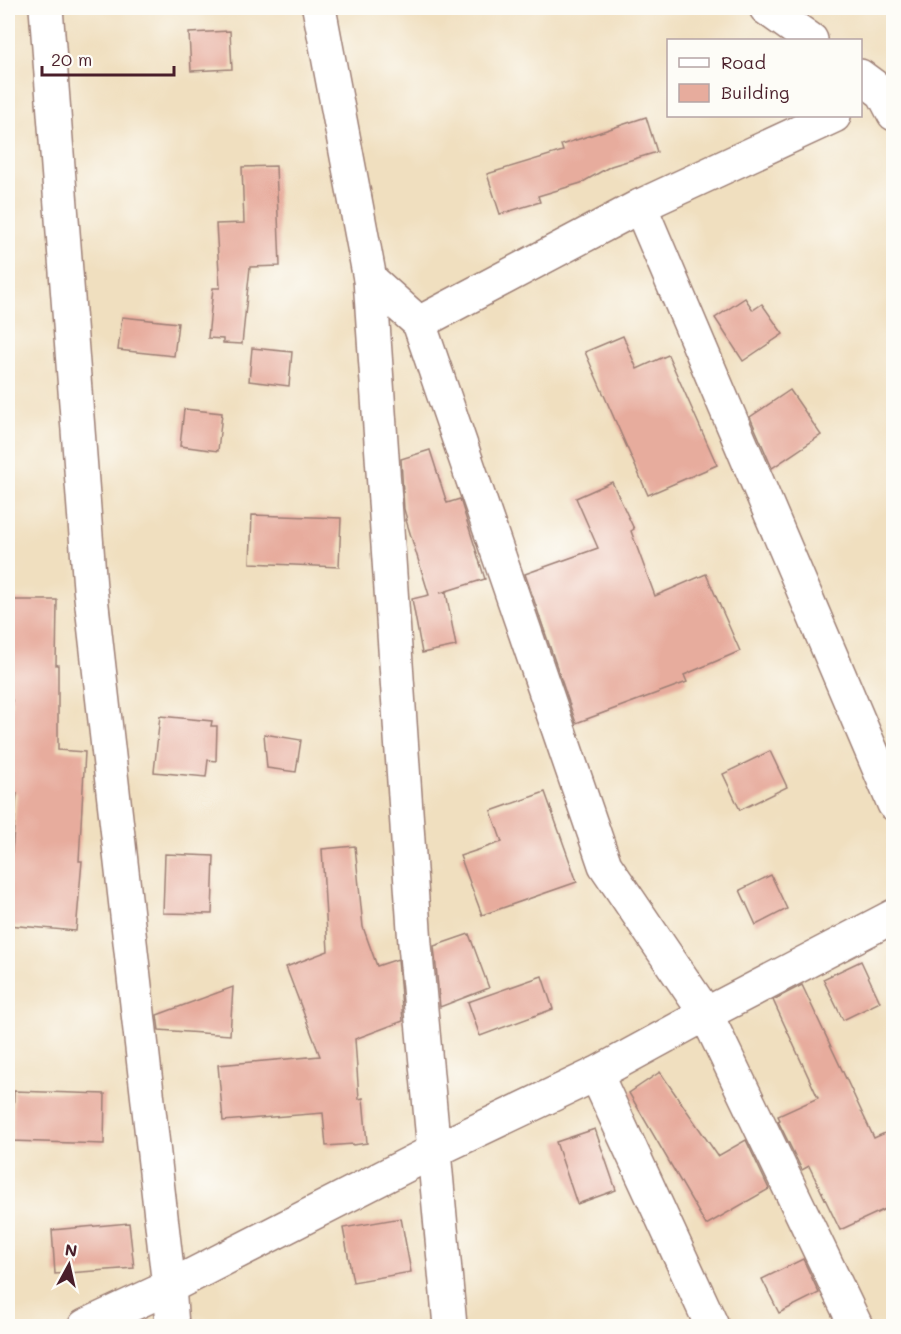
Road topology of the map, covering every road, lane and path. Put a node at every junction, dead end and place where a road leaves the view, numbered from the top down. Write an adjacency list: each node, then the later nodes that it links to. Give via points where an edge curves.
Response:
1 (46, 8): 14 (street, via 90,588)
2 (319, 8): 7 (street)
3 (766, 8): 4 (street)
4 (811, 39)
5 (832, 117): 6 (street)
6 (640, 206): 8 (street); 9 (street)
7 (370, 279): 8 (street); 13 (street, via 414,933)
8 (419, 323): 11 (street, via 605,865)
9 (894, 804)
10 (894, 916): 11 (street)
11 (706, 1014): 12 (street); 19 (street)
12 (596, 1074): 13 (street); 18 (street)
13 (434, 1151): 14 (street); 17 (street)
14 (168, 1287): 15 (street); 16 (street)
15 (85, 1326)
16 (172, 1326)
17 (450, 1326)
18 (712, 1326)
19 (856, 1326)

